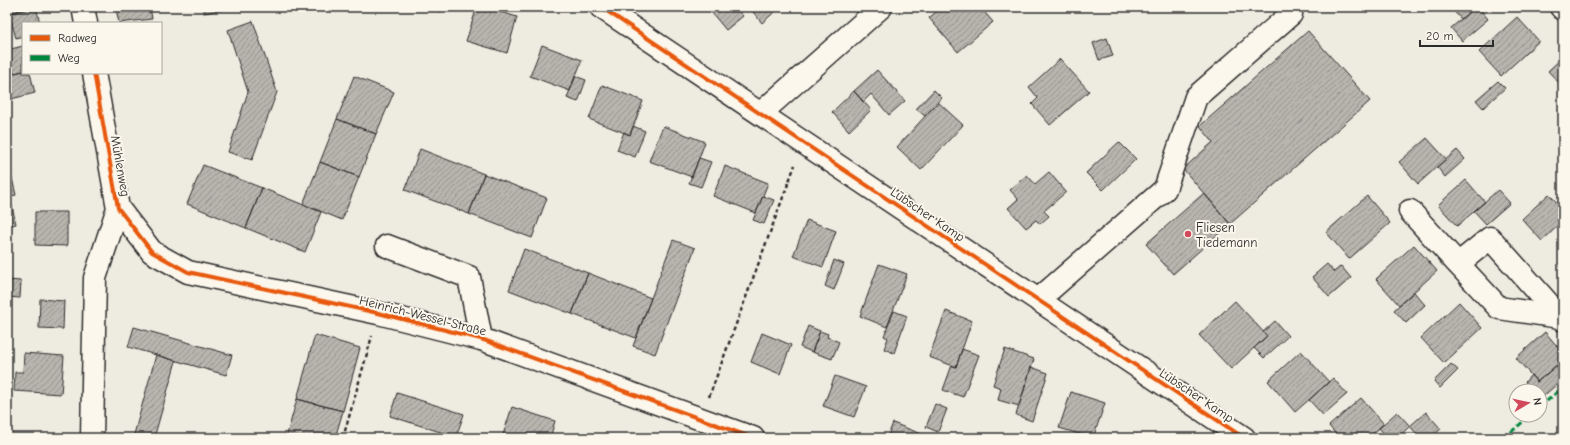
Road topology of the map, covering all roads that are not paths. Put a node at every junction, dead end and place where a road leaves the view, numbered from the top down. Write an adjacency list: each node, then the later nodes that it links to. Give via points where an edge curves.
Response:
1 (83, 7): 5 (street)
2 (601, 7): 7 (street, Lübscher Kamp)
3 (881, 7): 7 (street)
4 (1291, 14): 13 (street, via 1196,97 1165,189)
5 (86, 22)
6 (94, 74): 8 (street, Mühlenweg)
7 (761, 113): 13 (street, Lübscher Kamp)
8 (118, 208): 11 (street, Mühlenweg); 17 (street, Mühlenweg, via 95,278)
9 (1410, 211): 12 (street)
10 (387, 246): 15 (street, via 469,277)
11 (152, 252): 15 (street, Heinrich-Wessel-Straße, via 188,272)
12 (1458, 264): 14 (street, via 1499,308); 14 (street, via 1490,238)
13 (1038, 300): 18 (street, Lübscher Kamp)
14 (1562, 318)
15 (481, 338): 16 (street, Heinrich-Wessel-Straße, via 702,418)
16 (743, 436)
17 (92, 438)
18 (1244, 438)

